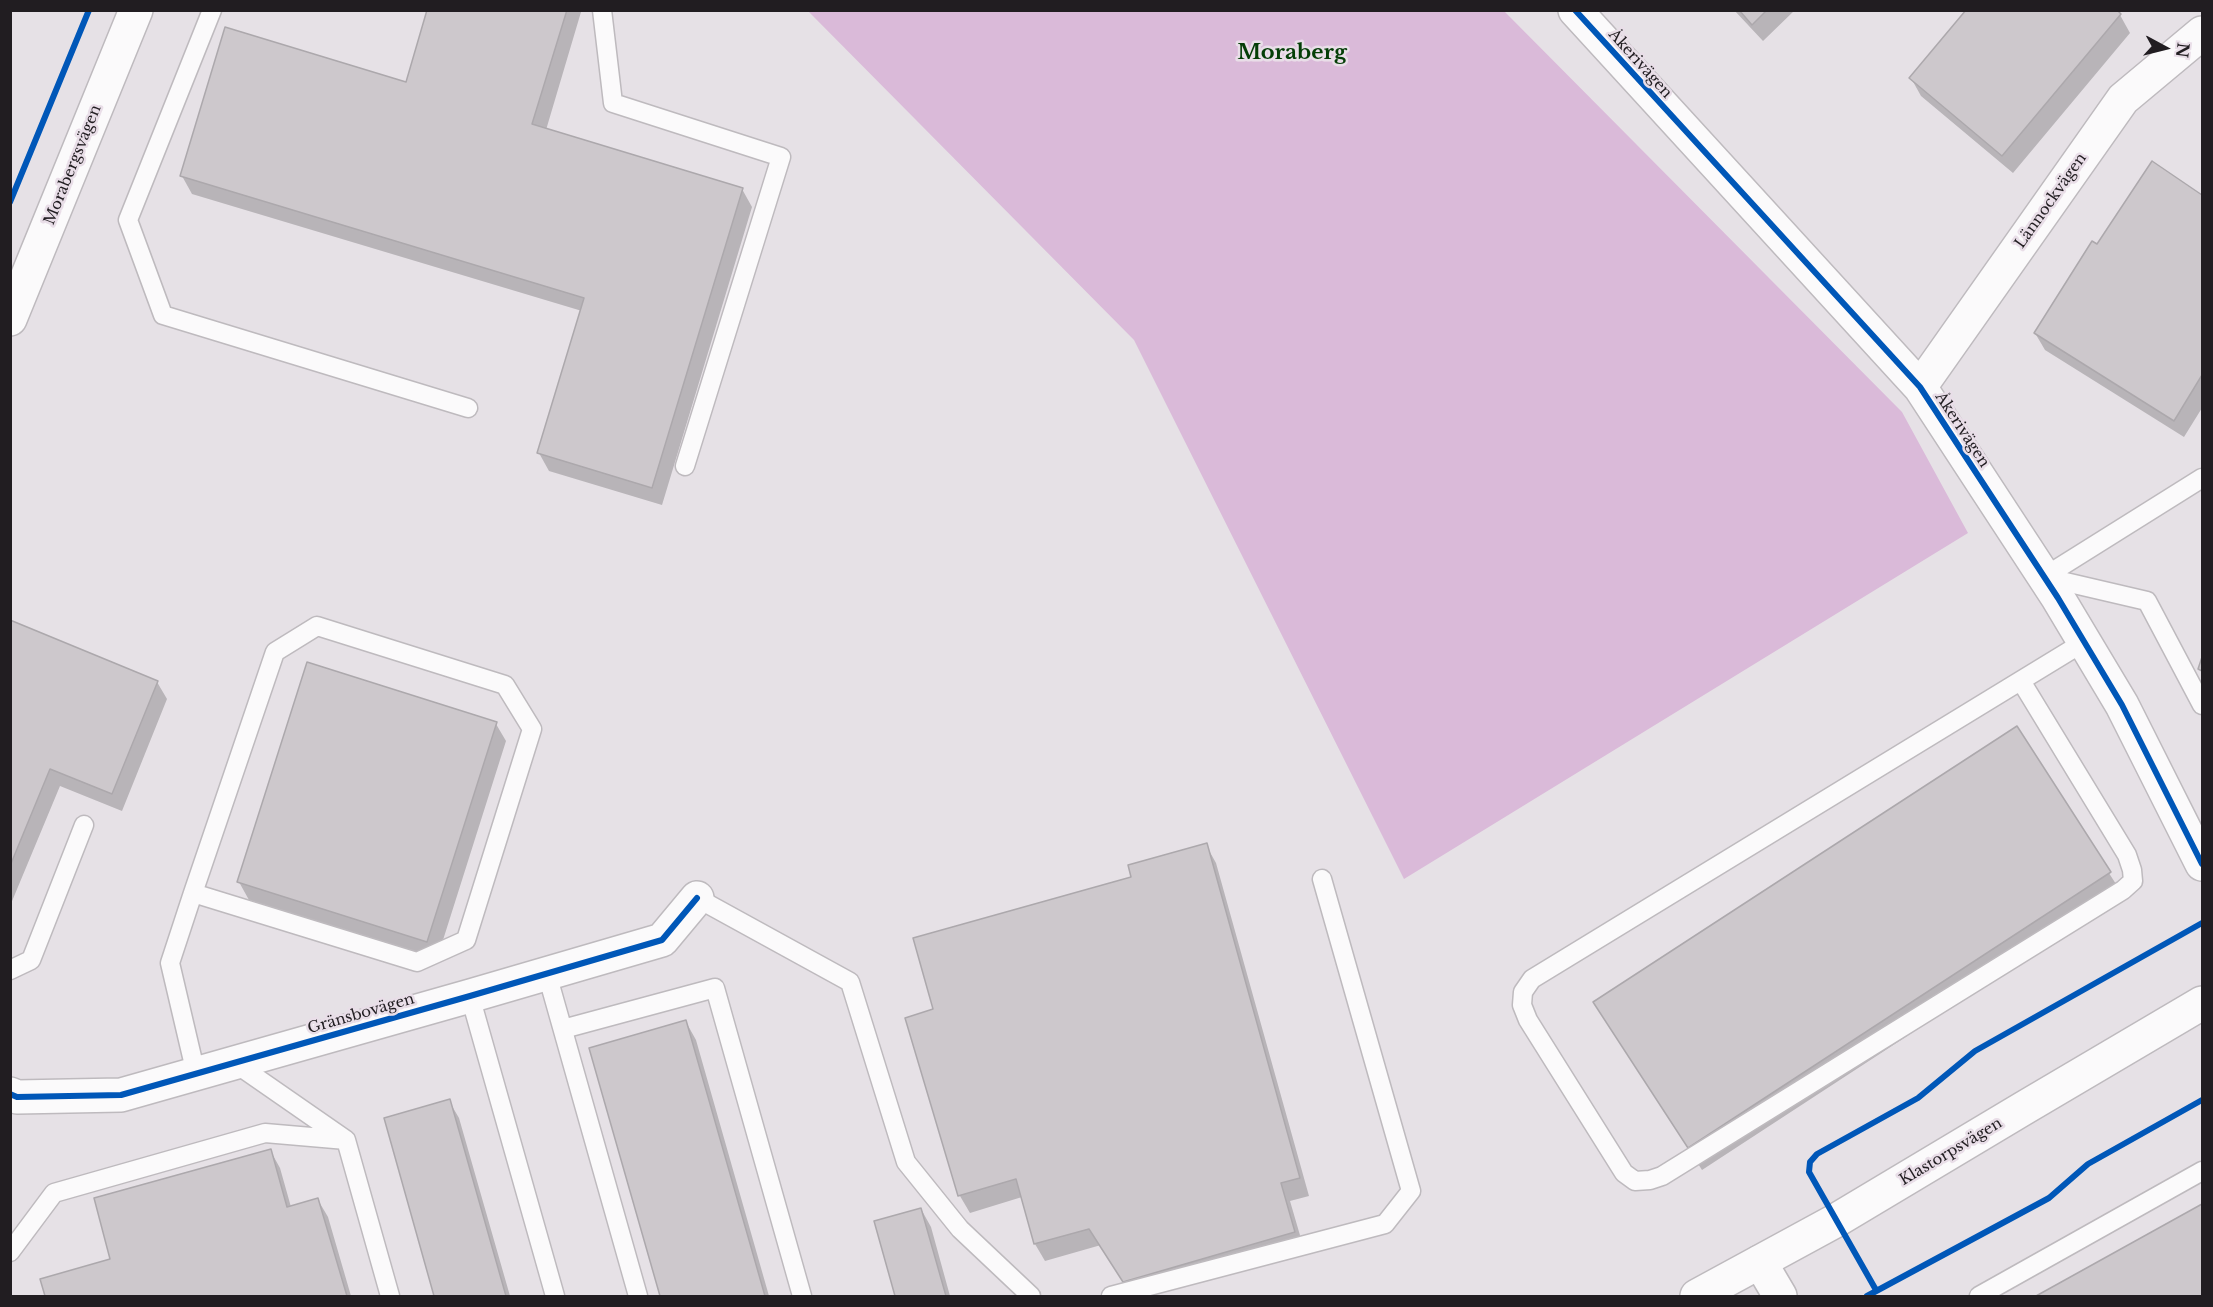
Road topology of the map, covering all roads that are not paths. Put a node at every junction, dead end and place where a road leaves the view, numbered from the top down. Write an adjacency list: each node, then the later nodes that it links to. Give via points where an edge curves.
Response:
1 (136, 10): 6 (street, Morabergsvägen)
2 (212, 10): 8 (lane, via 128,220 163,315)
3 (602, 10): 9 (lane, via 613,103 781,157)
4 (1575, 10): 7 (street, Åkerivägen)
5 (2202, 33): 7 (street, Lännockvägen, via 2123,99)
6 (10, 319)
7 (1920, 387): 11 (street, Åkerivägen)
8 (468, 408)
9 (686, 465)
10 (2202, 478): 11 (lane)
11 (2044, 577): 12 (street, Åkerivägen); 14 (lane, via 2147,601)
12 (2084, 642): 13 (lane); 16 (street, Åkerivägen, via 2122,705)
13 (2021, 681): 13 (lane, via 1532,979 1523,992 1522,1005 1528,1020 1624,1173 1635,1181 1662,1176 2133,881 2127,855)
14 (2202, 705)
15 (84, 825): 20 (lane, via 32,960)
16 (2202, 864)
17 (1322, 879): 37 (lane, via 1411,1191 1385,1224)
18 (194, 892): 18 (lane, via 275,652 317,626 505,685 532,729 466,940 417,962); 26 (lane, via 170,963)
19 (697, 897): 21 (street, Gränsbovägen, via 662,940); 36 (lane, via 850,982 906,1162 960,1229)
20 (10, 970)
21 (547, 974): 22 (street, Gränsbovägen); 24 (lane)
22 (470, 996): 25 (street, Gränsbovägen); 33 (lane)
23 (2202, 1003): 31 (street, Klastorpsvägen, via 1836,1221)
24 (563, 1029): 34 (lane); 35 (lane, via 715,988)
25 (235, 1063): 26 (street, Gränsbovägen); 28 (lane)
26 (196, 1074): 27 (street, Gränsbovägen, via 121,1095)
27 (10, 1094)
28 (346, 1140): 30 (lane, via 265,1133 54,1193); 32 (lane)
29 (2202, 1171): 40 (lane)
30 (10, 1252)
31 (1760, 1262): 38 (street, Klastorpsvägen); 39 (street)
32 (390, 1296)
33 (555, 1296)
34 (639, 1296)
35 (802, 1296)
36 (1031, 1296)
37 (1111, 1296)
38 (1697, 1296)
39 (1780, 1296)
40 (1979, 1296)

